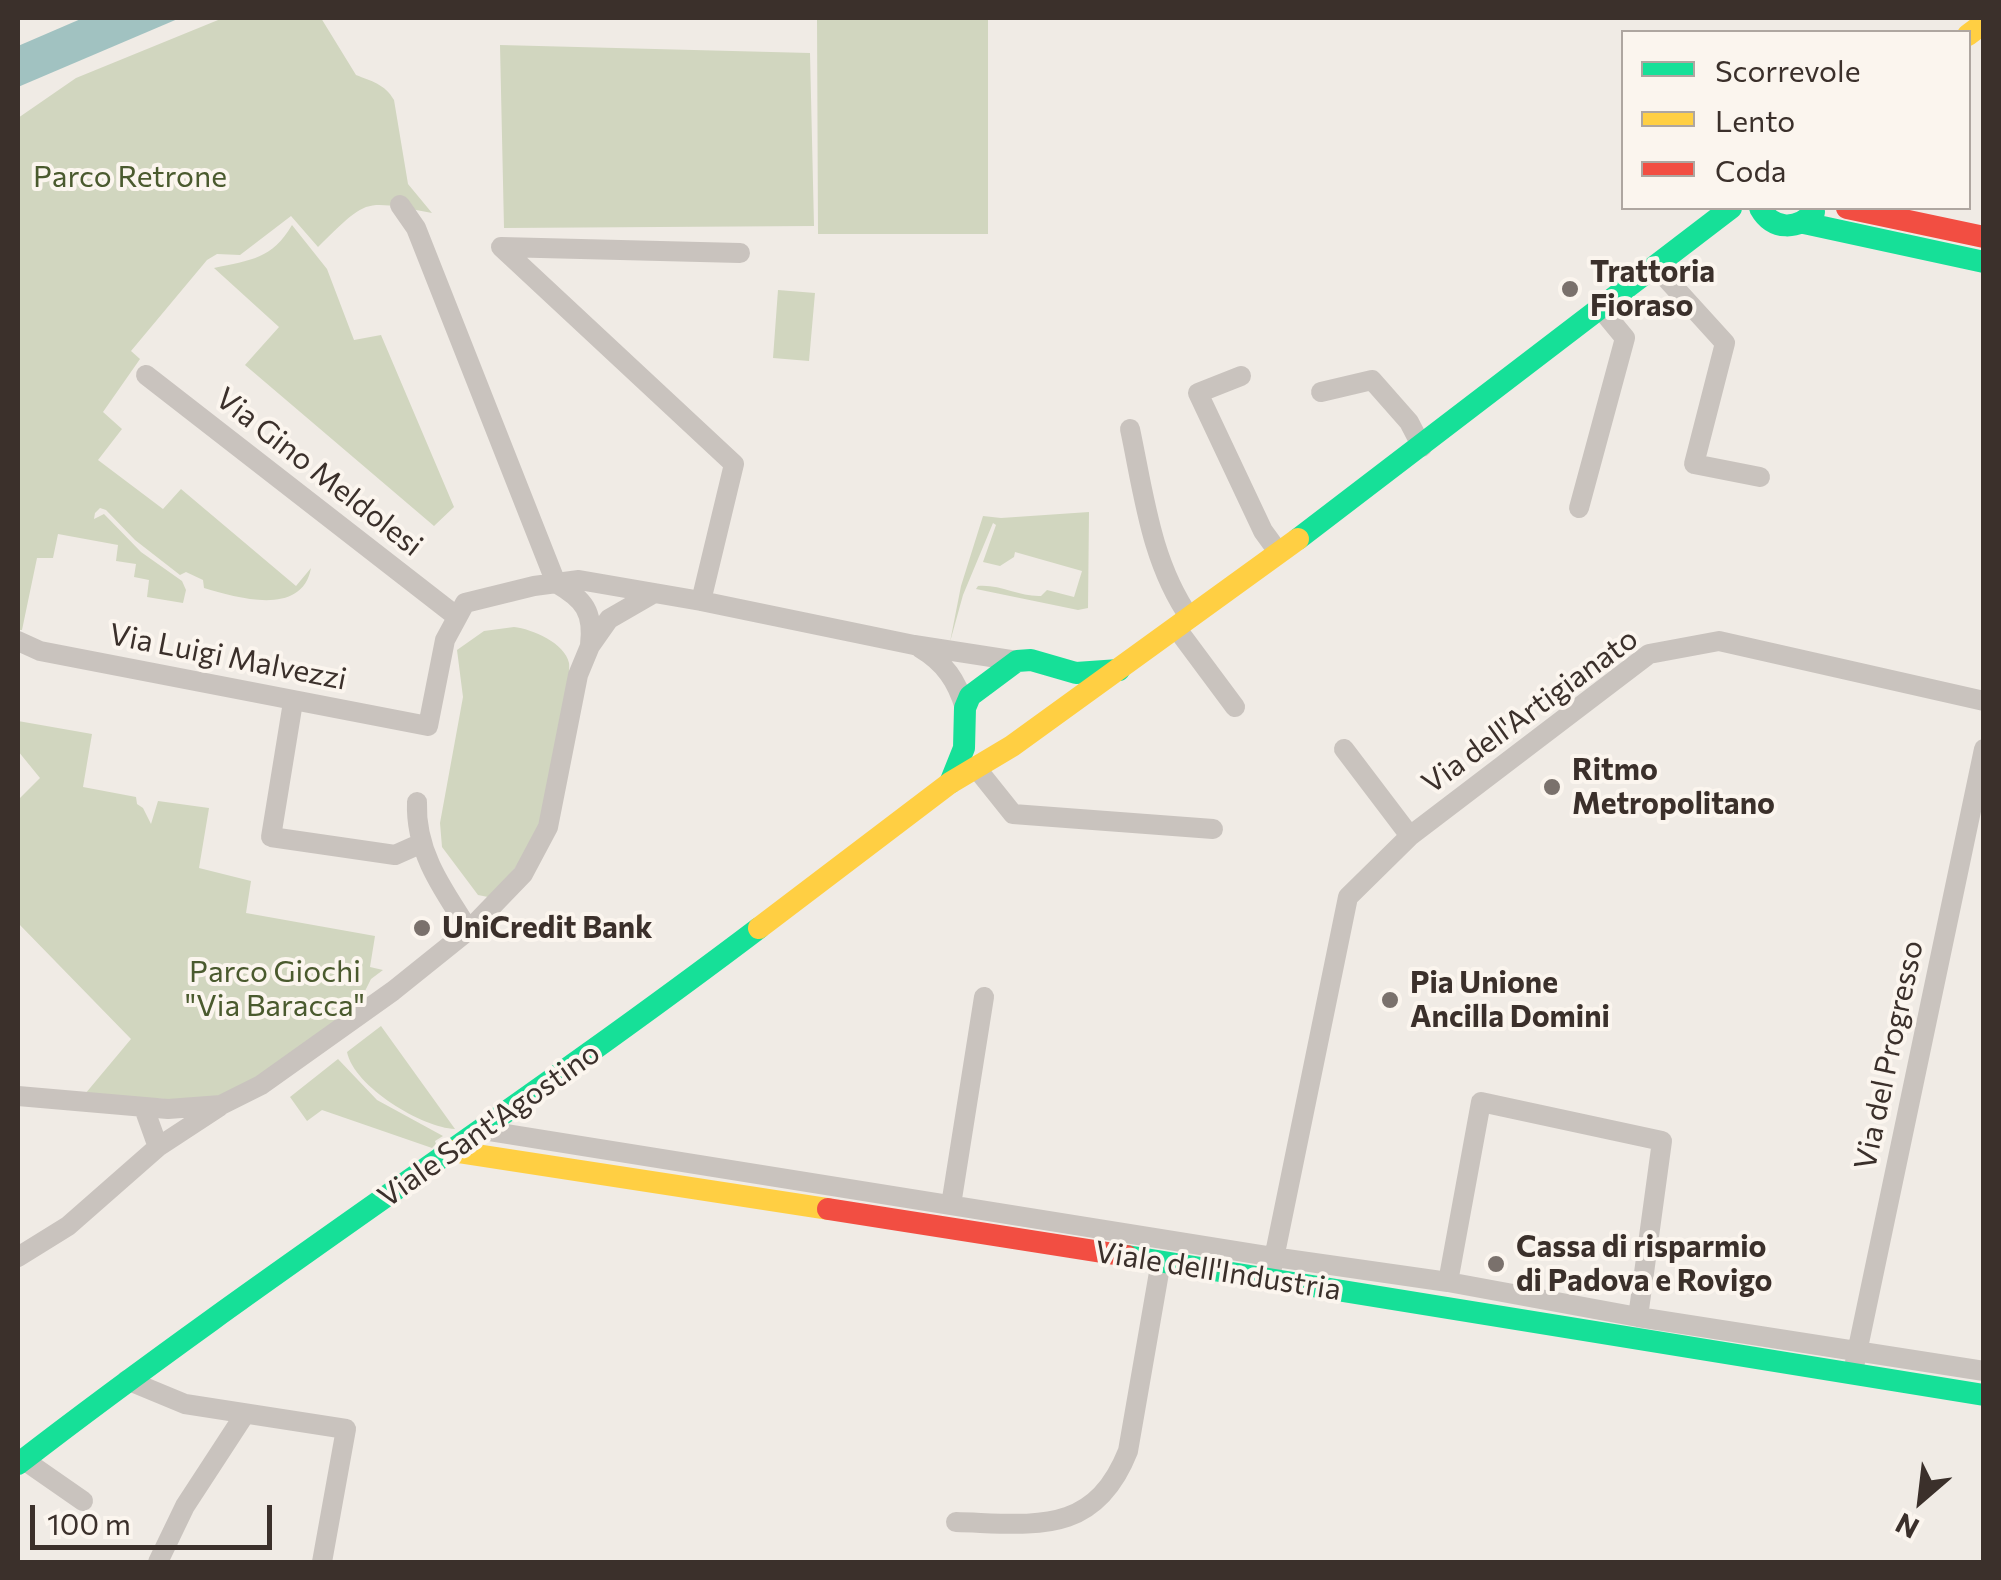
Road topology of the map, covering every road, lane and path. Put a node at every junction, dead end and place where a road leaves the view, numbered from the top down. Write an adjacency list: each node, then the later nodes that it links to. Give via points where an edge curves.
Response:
1 (400, 204): 19 (street, via 416,228)
2 (1854, 210): 6 (main road)
3 (1763, 212): 4 (main road, Viale Sant'Agostino); 5 (main road, Viale Sant'Agostino, via 1784,227)
4 (1723, 215): 9 (main road, Viale Sant'Agostino)
5 (1810, 215): 8 (main road, Viale Sant'Agostino)
6 (1984, 237)
7 (740, 254): 21 (street, via 501,247 734,464)
8 (1984, 262)
9 (1655, 266): 10 (main road, Viale Sant'Agostino); 16 (street, via 1725,343 1694,464)
10 (1601, 309): 15 (main road, Viale Sant'Agostino); 17 (street, via 1625,338)
11 (146, 375): 22 (street, Via Gino Meldolesi)
12 (1242, 376): 18 (street, via 1198,392)
13 (1321, 392): 15 (street, via 1372,380)
14 (1130, 429): 23 (street, via 1154,544)
15 (1422, 447): 18 (main road, Viale Sant'Agostino)
16 (1760, 478)
17 (1579, 508)
18 (1279, 553): 23 (main road, Viale Sant'Agostino)
19 (556, 583): 20 (street, via 579,580); 22 (street, via 465,603); 26 (street, via 578,596 592,627)
20 (654, 593): 21 (street); 26 (street, via 609,618)
21 (701, 601): 25 (street)
22 (456, 616): 31 (street, Via Luigi Malvezzi, via 444,640 428,726)
23 (1184, 623): 29 (main road, Viale Sant'Agostino); 32 (street)
24 (18, 641): 31 (street, Via Luigi Malvezzi)
25 (914, 645): 27 (street); 33 (street, via 949,672)
26 (590, 646): 44 (street, via 548,827 523,874)
27 (1017, 661): 28 (main road); 33 (main road, via 970,696)
28 (1044, 666): 29 (main road, via 1076,673); 34 (main road, via 1057,686)
29 (1121, 670): 34 (main road, Viale Sant'Agostino)
30 (1984, 701): 42 (street, Via dell'Artigianato, via 1719,640 1650,654)
31 (293, 702): 43 (street, via 271,838 395,855)
32 (1235, 708)
33 (965, 715): 35 (main road, via 987,743); 39 (main road, via 964,748)
34 (1056, 715): 35 (main road, Viale Sant'Agostino)
35 (1012, 746): 38 (main road, Viale Sant'Agostino)
36 (1984, 749): 58 (street, Via del Progresso)
37 (1344, 750): 42 (street, Via dell'Artigianato)
38 (977, 769): 39 (main road, Viale Sant'Agostino); 41 (street, via 1013,814)
39 (950, 784): 49 (main road, Viale Sant'Agostino)
40 (418, 802): 43 (street)
41 (1213, 829)
42 (1410, 836): 55 (street, Via dell'Artigianato, via 1348,898)
43 (422, 843): 44 (street)
44 (469, 930): 47 (street, via 331,1038)
45 (984, 998): 52 (street)
46 (18, 1096): 48 (street)
47 (221, 1106): 48 (street); 50 (street)
48 (144, 1108): 50 (street)
49 (482, 1130): 51 (main road, Viale Sant'Agostino); 52 (street, Viale dell'Industria)
50 (158, 1147): 53 (street, via 68,1226)
51 (452, 1152): 54 (main road, Viale dell'Industria); 60 (main road, Viale Sant'Agostino)
52 (951, 1206): 55 (street, Viale dell'Industria)
53 (18, 1258)
54 (1161, 1261): 55 (main road, Viale dell'Industria); 65 (street, via 1128,1451 1102,1498 1079,1514 1036,1524)
55 (1272, 1268): 56 (street, Viale dell'Industria); 58 (main road, Viale dell'Industria)
56 (1448, 1282): 57 (street, Viale dell'Industria); 57 (street, via 1481,1102 1662,1141)
57 (1638, 1317): 58 (street, Viale dell'Industria)
58 (1855, 1363): 59 (street, Viale dell'Industria); 61 (main road, Viale dell'Industria)
59 (1984, 1371)
60 (127, 1380): 62 (street, via 185,1404); 63 (main road, Viale Sant'Agostino)
61 (1984, 1394)
62 (245, 1414): 66 (street, via 185,1506); 67 (street, via 346,1429)
63 (20, 1462): 64 (street, Viale Sant'Agostino)
64 (83, 1502)
65 (956, 1522)
66 (158, 1562)
67 (322, 1562)

